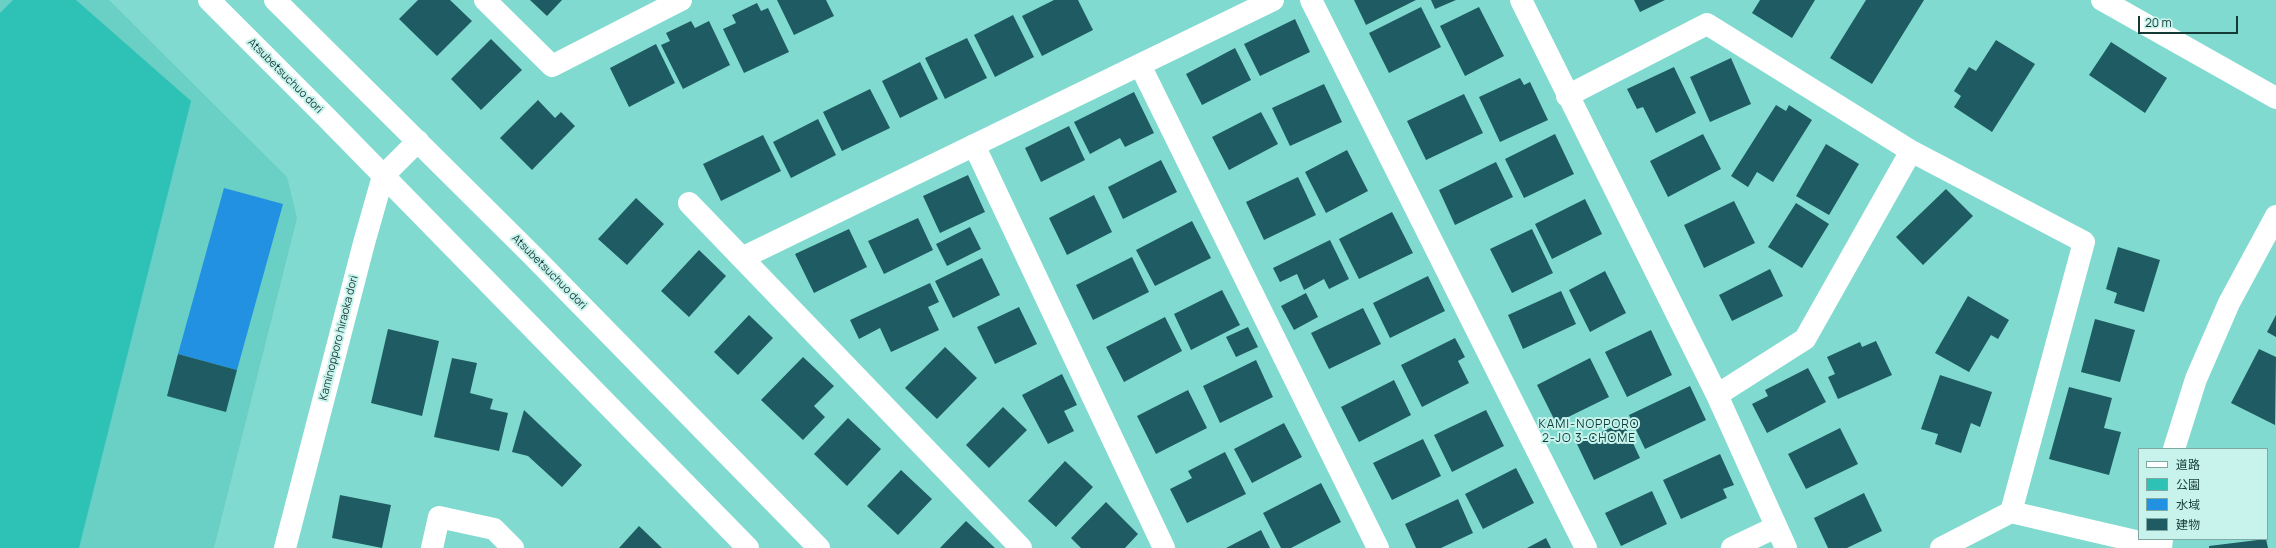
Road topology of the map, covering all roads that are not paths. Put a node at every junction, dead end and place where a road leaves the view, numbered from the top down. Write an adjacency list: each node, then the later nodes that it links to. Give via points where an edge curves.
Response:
1 (209, 0): 15 (street, Atsubetsuchuo dori)
2 (275, 0): 12 (street, Atsubetsuchuo dori)
3 (485, 0): 4 (street, via 552,66)
4 (681, 0)
5 (1273, 0): 9 (street)
6 (1311, 0): 31 (street)
7 (1521, 0): 10 (street)
8 (2102, 0): 11 (street)
9 (1140, 65): 13 (street); 30 (street)
10 (1567, 96): 14 (street, via 1707,24); 19 (street)
11 (2276, 98)
12 (418, 141): 15 (street, Kaminopporo hiraoka dori); 27 (street, Atsubetsuchuo dori)
13 (974, 145): 18 (street); 29 (street)
14 (1911, 151): 19 (street, via 1805,339); 21 (street, via 2084,242)
15 (383, 176): 23 (street, Kaminopporo hiraoka dori); 26 (street, Atsubetsuchuo dori)
16 (689, 203): 18 (street)
17 (2276, 216): 20 (street, via 2229,303 2196,379)
18 (742, 258): 28 (street)
19 (1717, 395): 22 (street)
20 (2174, 448)
21 (2011, 512): 34 (street); 35 (street)
22 (1776, 527): 32 (street); 33 (street)
23 (285, 548)
24 (432, 548): 25 (street, via 439,517 494,529)
25 (513, 548)
26 (748, 548)
27 (819, 548)
28 (1021, 548)
29 (1164, 548)
30 (1378, 548)
31 (1586, 548)
32 (1732, 548)
33 (1786, 548)
34 (1941, 548)
35 (2161, 548)

